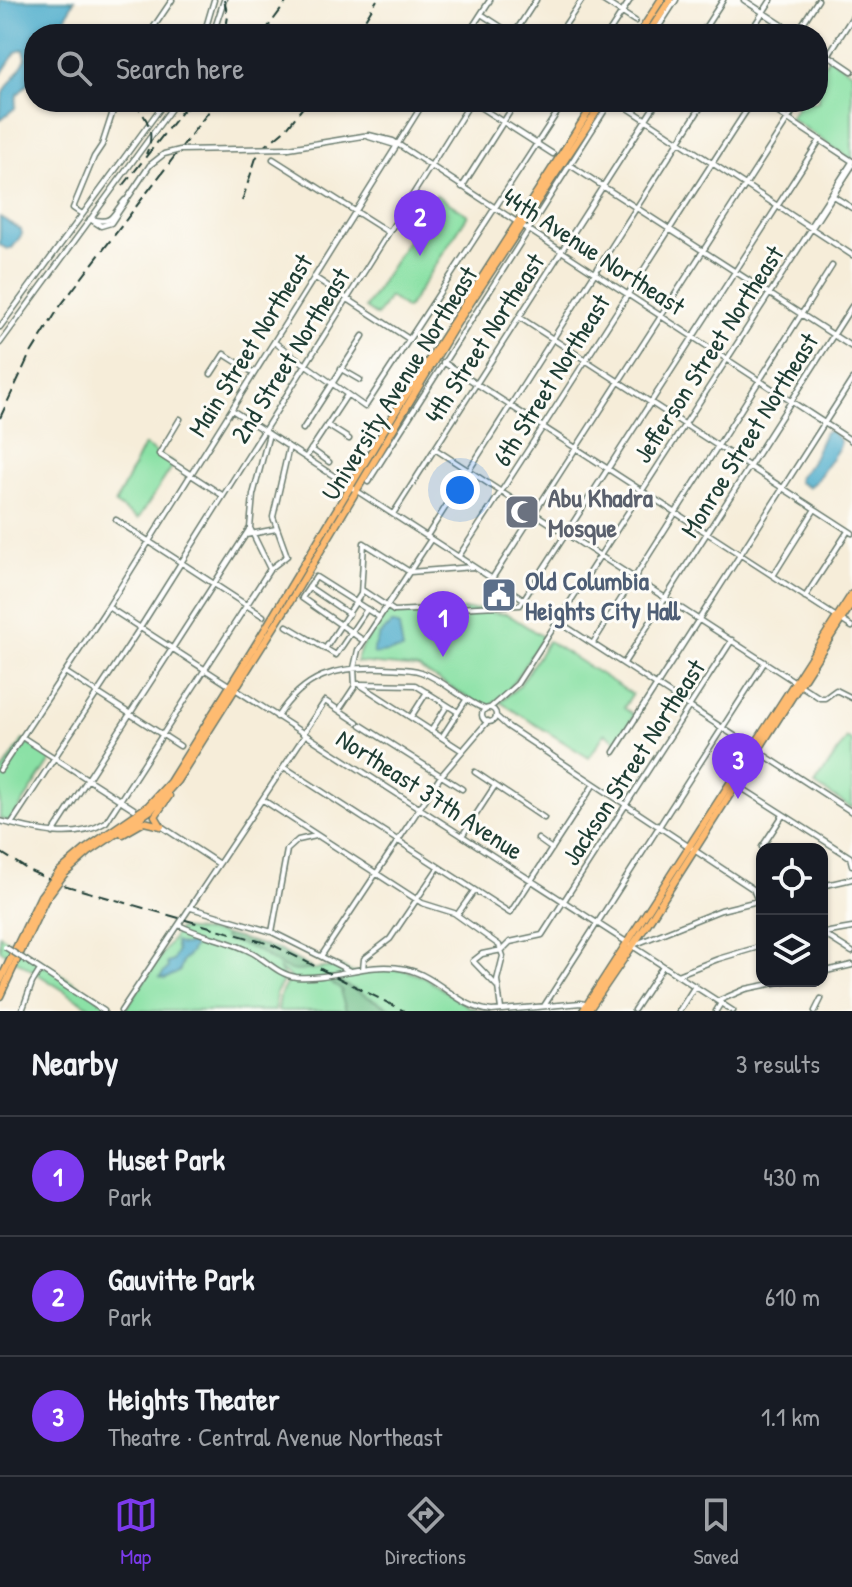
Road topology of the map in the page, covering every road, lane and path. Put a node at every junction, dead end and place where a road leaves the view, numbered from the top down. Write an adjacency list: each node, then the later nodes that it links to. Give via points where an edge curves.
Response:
1 (172, 0): 21 (street)
2 (214, 0): 22 (street)
3 (224, 0): 23 (street)
4 (490, 0): 18 (street)
5 (536, 0): 26 (street)
6 (582, 0): 27 (street)
7 (602, 0): 16 (street)
8 (630, 0): 16 (street)
9 (661, 0): 29 (main road)
10 (670, 0): 30 (main road)
11 (676, 0): 31 (street)
12 (723, 0): 32 (street)
13 (744, 0): 17 (street)
14 (771, 0): 17 (street)
15 (818, 0): 35 (street)
16 (622, 12): 20 (street); 28 (street)
17 (763, 12): 33 (street); 34 (street)
18 (481, 14): 24 (street); 25 (street)
19 (852, 18): 36 (street)
20 (635, 21)
21 (156, 24)
22 (207, 24)
23 (216, 24)
24 (474, 24)
25 (497, 24)
26 (520, 24)
27 (566, 24)
28 (614, 24)
29 (645, 24)
30 (658, 24)
31 (660, 24)
32 (707, 24)
33 (755, 24)
34 (781, 24)
35 (802, 24)
36 (828, 55): 37 (street)
37 (852, 71)
38 (113, 112): 77 (street, via 73,208)
39 (158, 112): 77 (street)
40 (169, 112): 78 (street)
41 (417, 112): 61 (street, Main Street Northeast)
42 (465, 112): 67 (street, 2nd Street Northeast)
43 (487, 112): 57 (street)
44 (510, 112): 57 (street)
45 (558, 112): 60 (street)
46 (589, 112): 79 (main road, University Avenue Northeast)
47 (596, 112): 79 (main road, University Avenue Northeast)
48 (604, 112): 66 (street, University Avenue Northeast)
49 (635, 112): 55 (street)
50 (651, 112): 55 (street, 4th Street Northeast)
51 (698, 112): 59 (street)
52 (745, 112): 64 (street, 6th Street Northeast)
53 (777, 112): 56 (street)
54 (793, 112): 56 (street)
55 (646, 119): 59 (street); 68 (street, 4th Street Northeast)
56 (788, 119): 58 (street); 69 (street)
57 (503, 122): 60 (street); 70 (street)
58 (820, 140): 65 (street); 72 (street)
59 (679, 141): 64 (street); 73 (street)
60 (537, 144): 62 (street); 75 (street)
61 (396, 145): 67 (street, 44th Avenue Northeast); 76 (street, Main Street Northeast); 78 (street, 44th Avenue Northeast, bridge, via 359,136 289,148 180,150 150,165 111,223 101,226)
62 (553, 154)
63 (273, 159): 76 (street)
64 (712, 163): 69 (street); 81 (street, 6th Street Northeast)
65 (852, 163): 71 (street, Jefferson Street Northeast); 80 (street, Jefferson Street Northeast)
66 (570, 165): 68 (street); 79 (street, University Avenue Northeast)
67 (430, 166): 70 (street, 44th Avenue Northeast); 82 (street, 2nd Street Northeast)
68 (603, 186): 73 (street); 84 (street, 4th Street Northeast)
69 (746, 186): 72 (street); 85 (street)
70 (462, 187): 75 (street, 44th Avenue Northeast)
71 (833, 196): 74 (street); 80 (street, Jefferson Street Northeast)
72 (776, 206): 80 (street); 89 (street)
73 (637, 208): 81 (street); 90 (street)
74 (852, 208)
75 (496, 209): 79 (street, 44th Avenue Northeast); 104 (street)
76 (355, 211): 82 (street); 91 (street, Main Street Northeast)
77 (83, 214): 78 (street); 83 (street)
78 (90, 219): 86 (street)
79 (522, 226): 84 (street, 44th Avenue Northeast); 110 (street, University Avenue Northeast); 147 (main road, University Avenue Northeast, via 389,422)
80 (811, 227): 87 (street); 92 (street, Jefferson Street Northeast)
81 (668, 228): 85 (street); 93 (street, 6th Street Northeast)
82 (388, 232): 94 (street, 2nd Street Northeast)
83 (56, 250): 86 (street); 99 (street)
84 (561, 251): 90 (street, 44th Avenue Northeast); 97 (street, 4th Street Northeast)
85 (703, 251): 89 (street); 98 (street)
86 (63, 255): 106 (street)
87 (852, 255)
88 (832, 266): 96 (street)
89 (734, 271): 92 (street); 102 (street)
90 (595, 273): 93 (street, 44th Avenue Northeast); 103 (street)
91 (314, 277): 94 (street); 105 (street, Main Street Northeast)
92 (768, 293): 96 (street); 108 (street, Jefferson Street Northeast)
93 (627, 294): 98 (street, 44th Avenue Northeast); 109 (street, 6th Street Northeast)
94 (346, 298): 104 (street); 111 (street, 2nd Street Northeast)
95 (852, 306): 100 (street, Monroe Street Northeast)
96 (801, 314): 100 (street); 118 (street)
97 (519, 317): 103 (street); 119 (street, 4th Street Northeast)
98 (661, 317): 102 (street, 44th Avenue Northeast); 117 (street)
99 (0, 327)
100 (833, 335): 107 (street); 123 (street, Monroe Street Northeast)
101 (363, 336): 112 (street)
102 (693, 338): 108 (street, 44th Avenue Northeast); 122 (street)
103 (553, 339): 109 (street); 124 (street)
104 (410, 340): 121 (street, via 365,407)
105 (274, 342): 111 (street); 113 (street, Main Street Northeast)
106 (0, 343)
107 (852, 347)
108 (725, 359): 118 (street, 44th Avenue Northeast); 127 (street, Jefferson Street Northeast)
109 (586, 360): 117 (street); 130 (street, 6th Street Northeast)
110 (443, 362): 119 (street); 146 (street, University Avenue Northeast)
111 (305, 364): 120 (street); 132 (street, 2nd Street Northeast)
112 (341, 369): 115 (street); 120 (street)
113 (254, 373): 114 (street, via 224,354); 125 (street, Main Street Northeast)
114 (211, 374)
115 (360, 380)
116 (852, 380): 128 (street)
117 (618, 381): 122 (street); 139 (street)
118 (758, 381): 123 (street, 44th Avenue Northeast); 135 (street)
119 (476, 383): 124 (street); 138 (street, 4th Street Northeast)
120 (331, 384): 121 (street); 131 (street)
121 (347, 395): 129 (street)
122 (651, 402): 127 (street); 143 (street)
123 (791, 402): 128 (street, 44th Avenue Northeast); 142 (street, Monroe Street Northeast)
124 (510, 406): 130 (street); 144 (street)
125 (232, 410): 132 (street); 145 (street, Main Street Northeast)
126 (180, 419): 145 (street, via 159,454)
127 (684, 424): 135 (street); 149 (street, Jefferson Street Northeast)
128 (825, 424): 134 (street, 44th Avenue Northeast); 148 (street)
129 (327, 425): 133 (street); 137 (street)
130 (544, 428): 139 (street); 150 (street, 6th Street Northeast)
131 (303, 429)
132 (266, 432): 136 (street); 151 (street, 2nd Street Northeast); 158 (street, via 253,495)
133 (349, 439)
134 (852, 441)
135 (717, 445): 142 (street); 153 (street)
136 (289, 447): 140 (street); 157 (street, via 276,497)
137 (311, 449): 140 (street); 141 (street)
138 (435, 449): 144 (street); 154 (street, 4th Street Northeast)
139 (576, 449): 143 (street); 155 (street)
140 (306, 457): 147 (street)
141 (329, 462)
142 (750, 467): 148 (street); 160 (street, Monroe Street Northeast)
143 (609, 470): 149 (street); 161 (street)
144 (469, 471): 150 (street); 162 (street)
145 (189, 475): 151 (street); 163 (street, Main Street Northeast)
146 (368, 482)
147 (353, 488): 154 (street); 211 (main road, University Avenue Northeast)
148 (782, 488): 152 (street); 164 (street)
149 (641, 491): 153 (street); 166 (street, Jefferson Street Northeast)
150 (501, 492): 155 (street); 165 (street, 6th Street Northeast)
151 (223, 496): 167 (street, 2nd Street Northeast)
152 (815, 509): 159 (street); 171 (street)
153 (675, 512): 160 (street); 173 (street)
154 (393, 514): 162 (street)
155 (535, 514): 161 (street); 172 (street)
156 (116, 520): 163 (street)
157 (276, 529): 158 (street); 169 (street, via 287,556)
158 (252, 531): 169 (street); 174 (street)
159 (850, 532): 178 (street)
160 (707, 534): 164 (street); 179 (street, Monroe Street Northeast)
161 (567, 535): 166 (street); 180 (street)
162 (429, 537): 165 (street); 170 (street)
163 (148, 540): 167 (street); 185 (street, Main Street Northeast)
164 (741, 555): 171 (street); 191 (street)
165 (459, 556): 168 (street)
166 (600, 556): 173 (street); 192 (street, Jefferson Street Northeast)
167 (181, 561): 174 (street); 196 (street, 2nd Street Northeast)
168 (475, 566): 170 (street); 172 (street)
169 (270, 569): 183 (street)
170 (410, 572): 176 (street, via 364,543); 184 (street)
171 (773, 576): 178 (street)
172 (493, 577): 180 (street)
173 (633, 577): 179 (street); 200 (street)
174 (214, 584): 183 (street); 201 (street)
175 (309, 587): 181 (street, via 316,577); 187 (street); 194 (street, via 303,600)
176 (362, 590): 181 (street); 184 (street)
177 (852, 594): 190 (main road)
178 (805, 597): 190 (street)
179 (665, 598): 191 (street); 203 (street, Monroe Street Northeast)
180 (525, 599): 184 (street, via 520,605 394,611); 192 (street)
181 (356, 602): 186 (street); 187 (street)
182 (852, 603): 190 (main road)
183 (247, 606): 188 (street); 206 (street)
184 (386, 606): 189 (street)
185 (108, 607): 196 (street, Northeast 37th Avenue); 207 (street, Main Street Northeast)
186 (367, 609): 189 (street); 197 (street)
187 (349, 614): 194 (street)
188 (263, 616)
189 (379, 617): 199 (street)
190 (839, 618): 195 (street); 210 (main road)
191 (699, 619): 198 (street); 209 (street)
192 (558, 620): 200 (street); 221 (street, Jefferson Street Northeast, via 517,684)
193 (287, 626): 202 (street)
194 (341, 626): 197 (street); 202 (street)
195 (852, 627)
196 (140, 628): 201 (street, Northeast 37th Avenue); 213 (street, 2nd Street Northeast)
197 (352, 633): 199 (street); 202 (street, via 336,655)
198 (732, 640): 204 (street); 218 (street, Jackson Street Northeast)
199 (364, 641): 205 (street)
200 (593, 643): 203 (street)
201 (173, 649): 206 (street, Northeast 37th Avenue); 220 (street)
202 (325, 649)
203 (624, 663): 209 (street)
204 (764, 663): 210 (street); 224 (street)
205 (354, 668): 208 (street); 215 (street, via 420,671); 222 (street, via 313,681)
206 (206, 671): 211 (street, Northeast 37th Avenue); 227 (street)
207 (65, 672): 213 (street); 228 (street, Main Street Northeast)
208 (357, 684): 212 (street, via 415,685); 217 (street); 223 (street)
209 (656, 684): 218 (street); 233 (street)
210 (797, 684): 214 (street, via 820,698 836,690); 231 (main road)
211 (232, 687): 222 (street, Northeast 37th Avenue); 240 (main road); 269 (main road, via 156,798 76,856)
212 (427, 692): 216 (street); 223 (street)
213 (97, 693): 220 (street); 234 (street, 2nd Street Northeast)
214 (852, 698)
215 (468, 701): 219 (street); 221 (street)
216 (447, 706): 219 (street); 225 (street)
217 (341, 707)
218 (690, 707): 224 (street); 247 (street, Jackson Street Northeast)
219 (458, 712): 229 (street)
220 (130, 714): 227 (street); 239 (street)
221 (489, 715): 232 (street, Jefferson Street Northeast); 242 (street)
222 (277, 717): 226 (street, Northeast 37th Avenue)
223 (411, 717): 225 (street)
224 (722, 728): 231 (street); 255 (street)
225 (431, 731): 229 (street)
226 (304, 734): 235 (street); 238 (street, via 325,701); 249 (street, Northeast 37th Avenue)
227 (163, 735): 230 (street); 246 (street)
228 (22, 737): 234 (street); 236 (street, Main Street Northeast)
229 (442, 737): 232 (street)
230 (180, 746)
231 (755, 749): 241 (main road); 250 (street)
232 (462, 751): 238 (street, Jefferson Street Northeast)
233 (614, 752)
234 (54, 758): 239 (street); 254 (street, 2nd Street Northeast)
235 (284, 767): 245 (street); 261 (street)
236 (0, 770)
237 (475, 772): 243 (street)
238 (441, 776): 244 (street); 249 (street, Jefferson Street Northeast)
239 (87, 779): 246 (street); 257 (street)
240 (177, 781): 256 (main road, via 155,816); 263 (main road, via 151,810)
241 (734, 782): 251 (street); 264 (main road)
242 (594, 784): 247 (street); 265 (street)
243 (494, 787): 252 (street); 259 (street)
244 (462, 789)
245 (263, 800): 258 (street); 266 (street)
246 (120, 801): 248 (street); 257 (street, via 106,822)
247 (626, 805): 255 (street); 279 (street, Jackson Street Northeast)
248 (134, 809)
249 (419, 809): 259 (street, Northeast 37th Avenue); 261 (street, Jefferson Street Northeast)
250 (852, 812)
251 (783, 815): 262 (street); 267 (street, via 850,857)
252 (544, 818)
253 (0, 821): 254 (street)
254 (11, 824): 257 (street)
255 (659, 825): 264 (street); 283 (street)
256 (161, 826): 263 (main road, via 144,822); 266 (street)
257 (53, 833)
258 (318, 835): 270 (street); 286 (street, via 298,840 287,850)
259 (462, 836): 272 (street, Northeast 37th Avenue)
260 (538, 839): 265 (street)
261 (398, 841): 268 (street); 270 (street, Jefferson Street Northeast)
262 (765, 843)
263 (98, 846): 269 (main road)
264 (692, 848): 275 (street); 280 (main road); 280 (main road)
265 (552, 849): 272 (street)
266 (219, 865): 281 (street)
267 (852, 865)
268 (438, 867): 274 (street); 277 (street)
269 (62, 873): 276 (main road, bridge)
270 (376, 874): 277 (street); 294 (street, Jefferson Street Northeast)
271 (852, 879): 273 (street)
272 (531, 881): 274 (street, via 510,913); 279 (street, Northeast 37th Avenue)
273 (828, 885)
274 (474, 890): 282 (street)
275 (756, 894)
276 (43, 898): 302 (main road); 306 (main road)
277 (417, 900): 282 (street); 297 (street, via 390,939 364,959)
278 (756, 901): 290 (street)
279 (564, 903): 283 (street, Northeast 37th Avenue); 291 (street, Jackson Street Northeast, via 542,935)
280 (655, 906): 290 (main road); 290 (main road)
281 (191, 908): 284 (street); 286 (street)
282 (457, 915): 291 (street)
283 (597, 924): 290 (street, Northeast 37th Avenue); 309 (street)
284 (179, 925): 299 (street, via 244,949 291,976); 315 (street)
285 (852, 928): 287 (street)
286 (272, 932): 294 (street)
287 (828, 932)
288 (828, 937): 293 (street)
289 (2, 945): 298 (street, bridge)
290 (630, 945): 296 (street, Northeast 37th Avenue); 310 (main road)
291 (501, 947): 303 (street); 303 (street, Jackson Street Northeast, via 473,961)
292 (756, 948): 301 (street)
293 (852, 952)
294 (322, 955): 299 (street)
295 (852, 965): 300 (street)
296 (663, 966): 301 (street, Northeast 37th Avenue); 312 (street)
297 (363, 969): 299 (street); 311 (street, via 415,972 475,1008)
298 (40, 970): 313 (street); 314 (street)
299 (350, 971)
300 (828, 971)
301 (677, 975): 304 (street, Northeast 37th Avenue)
302 (0, 981)
303 (497, 986): 311 (street)
304 (695, 986): 308 (street, Northeast 37th Avenue); 316 (street)
305 (756, 987): 308 (street)
306 (0, 996)
307 (821, 999): 319 (street)
308 (720, 1002): 317 (street); 318 (street, Northeast 37th Avenue)
309 (544, 1006): 310 (street); 311 (street)
310 (587, 1008)
311 (501, 1010)
312 (634, 1010)
313 (22, 1011)
314 (104, 1011)
315 (121, 1011)
316 (679, 1011)
317 (716, 1011)
318 (733, 1011)
319 (815, 1011)

